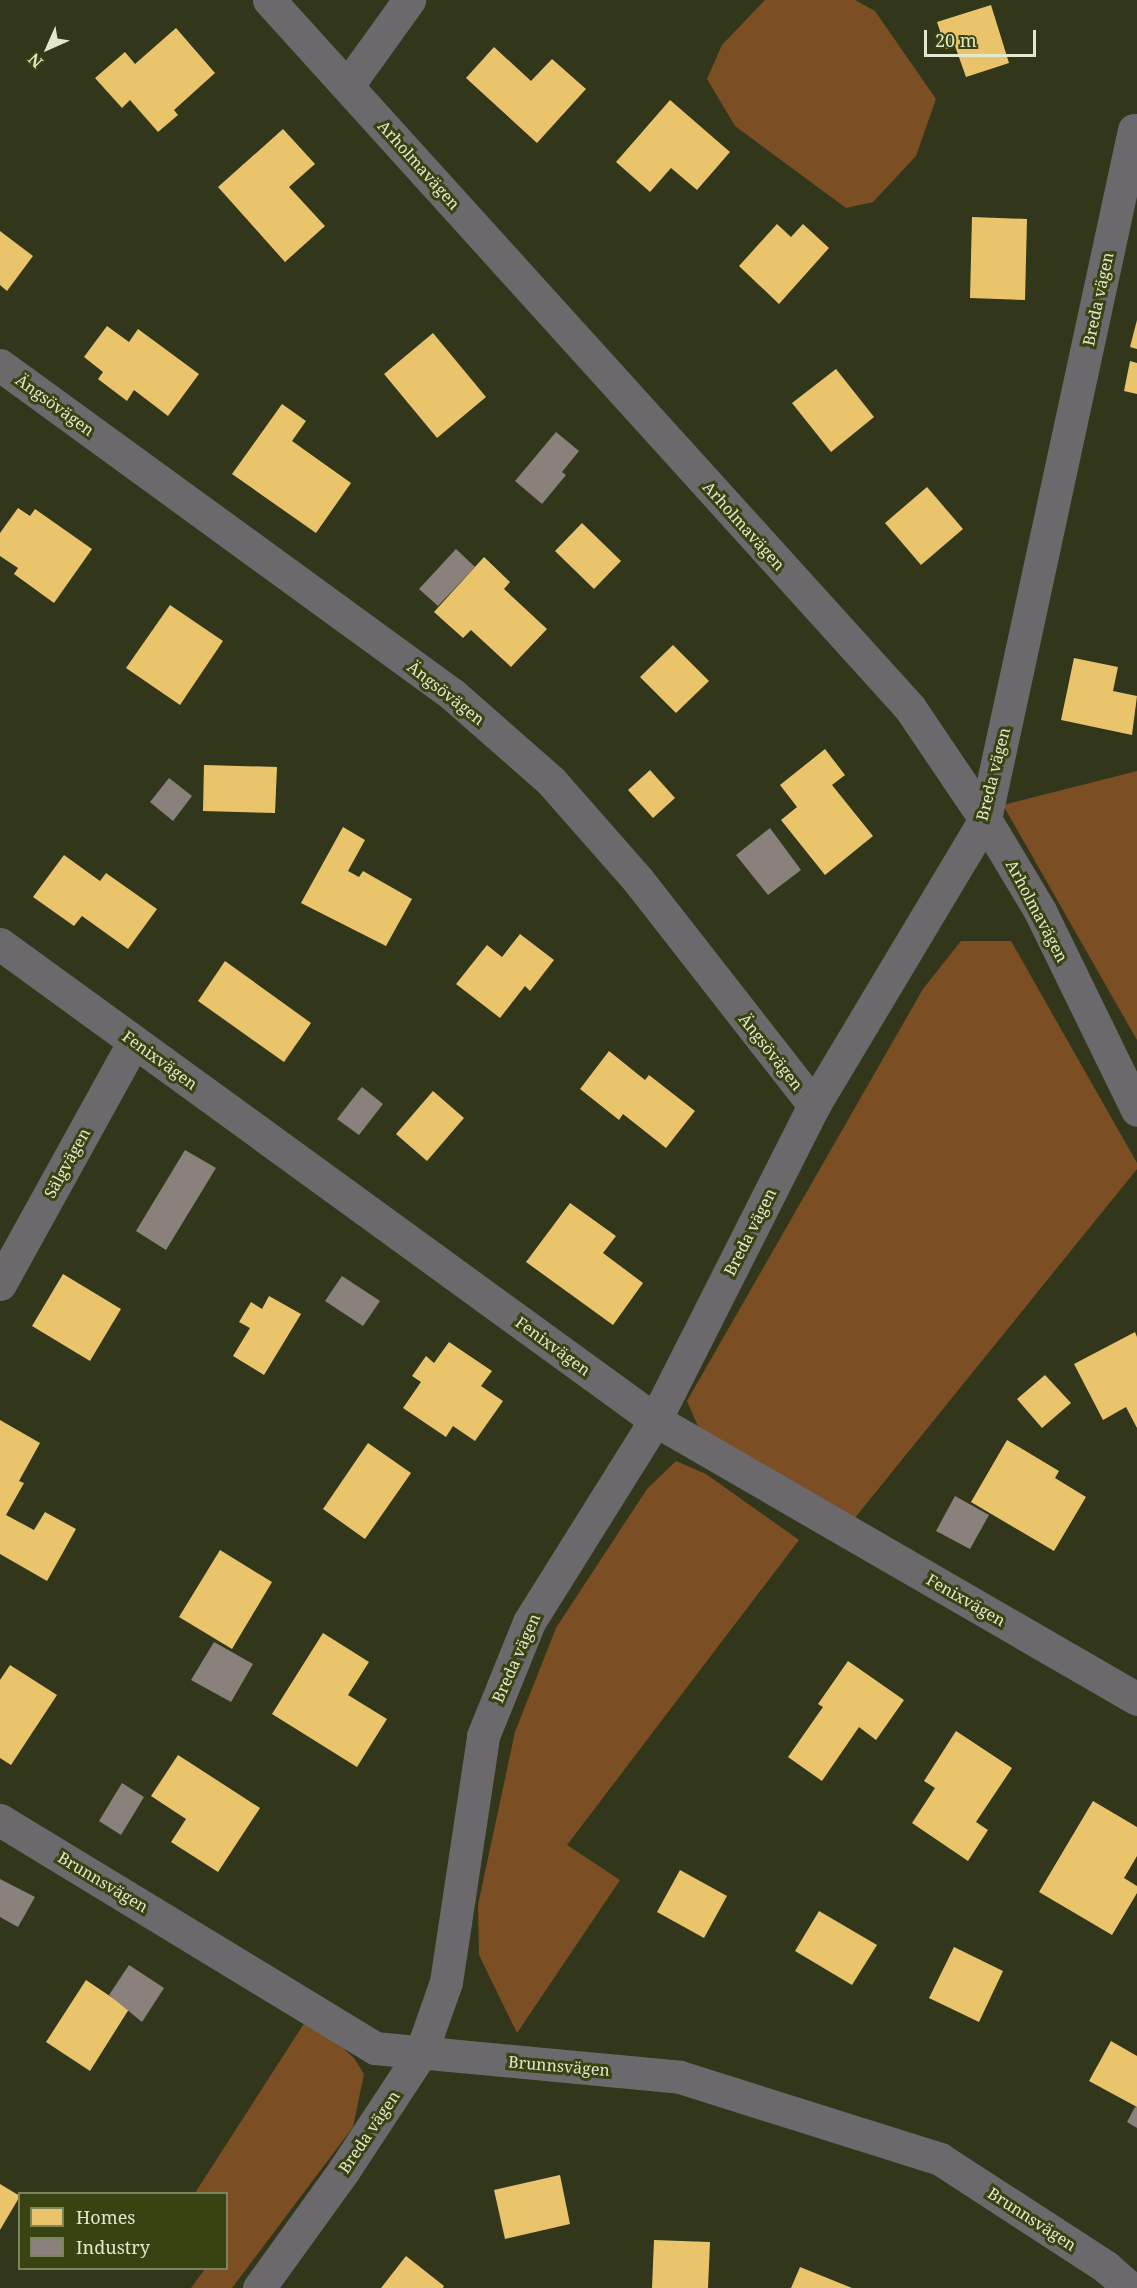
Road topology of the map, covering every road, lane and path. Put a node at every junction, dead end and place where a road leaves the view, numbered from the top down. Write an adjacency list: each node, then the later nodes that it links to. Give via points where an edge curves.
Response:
1 (269, 0): 3 (street, Arholmavägen)
2 (409, 0): 3 (street)
3 (348, 85): 6 (street, Arholmavägen, via 910,708)
4 (1134, 130): 6 (street, Breda vägen)
5 (0, 365): 9 (street, Ängsövägen, via 452,694 551,781 638,880)
6 (986, 819): 9 (street, Breda vägen); 10 (street, Arholmavägen, via 1040,911)
7 (0, 944): 8 (street, Fenixvägen)
8 (134, 1041): 11 (street, Sälgvägen); 12 (street, Fenixvägen)
9 (814, 1105): 12 (street, Breda vägen)
10 (1137, 1110)
11 (0, 1284)
12 (655, 1420): 13 (street, Fenixvägen); 15 (street, Breda vägen, via 529,1622 483,1736 447,1982)
13 (1137, 1699)
14 (0, 1820): 15 (street, Brunnsvägen, via 375,2048)
15 (421, 2053): 16 (street, Breda vägen, via 344,2170); 17 (street, Brunnsvägen, via 680,2077 940,2159 1106,2267)
16 (259, 2288)
17 (1130, 2288)

